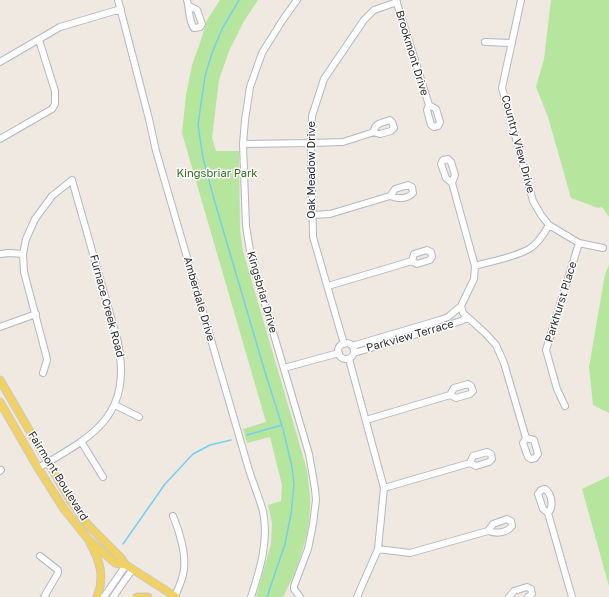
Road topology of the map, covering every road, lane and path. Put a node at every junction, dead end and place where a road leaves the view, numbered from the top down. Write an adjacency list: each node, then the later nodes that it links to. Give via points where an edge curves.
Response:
1 (118, 0): 5 (street, Amberdale Drive)
2 (297, 0): 13 (street, Kingsbriar Drive, via 262,53 250,87)
3 (520, 0): 8 (street, Country View Drive)
4 (396, 1): 10 (street, Brookmont Drive); 14 (street, Oak Meadow Drive, via 374,10 364,20 324,79 312,116)
5 (121, 9): 6 (street, via 60,27); 68 (street, Amberdale Drive, via 156,151 263,512 265,540 260,569)
6 (39, 40): 9 (street); 12 (street, via 55,91 55,104 52,109)
7 (484, 42): 8 (street)
8 (512, 43): 18 (street, Country View Drive, via 502,88 533,201)
9 (0, 62)
10 (429, 105)
11 (374, 132): 14 (street, via 343,142)
12 (0, 139)
13 (244, 144): 14 (street); 37 (street, Kingsbriar Drive, via 247,233 256,276)
14 (310, 144): 17 (street, Oak Meadow Drive)
15 (452, 183): 24 (street)
16 (390, 196): 17 (street, via 330,214)
17 (312, 215): 25 (street, Oak Meadow Drive, via 313,237)
18 (549, 226): 19 (street, Country View Drive); 24 (street, via 530,249)
19 (579, 243): 20 (street, Country View Drive); 43 (street, Parkhurst Place, via 546,350 557,389)
20 (603, 248)
21 (0, 254): 22 (street)
22 (24, 254): 27 (street, via 24,272); 42 (street, Furnace Creek Road, via 26,239 35,219 52,196 72,180 122,361)
23 (412, 261): 25 (street)
24 (475, 266): 26 (street, via 474,279)
25 (328, 286): 32 (street, Oak Meadow Drive)
26 (461, 306): 28 (street); 30 (street, Parkview Terrace, via 448,317)
27 (36, 314): 29 (street); 38 (street, via 46,354)
28 (467, 318): 30 (street, Parkview Terrace); 46 (street, via 496,346 504,363)
29 (0, 327)
30 (426, 328): 31 (street, Parkview Terrace)
31 (389, 339): 33 (street, Parkview Terrace); 35 (street, Parkview Terrace)
32 (344, 344): 33 (street); 34 (street, via 339,348)
33 (352, 346): 35 (street)
34 (339, 353): 36 (street, via 343,358); 37 (street)
35 (354, 353): 36 (street)
36 (349, 359): 45 (street)
37 (284, 368): 69 (street, Kingsbriar Drive, via 309,454 316,500 308,549 294,586)
38 (43, 373)
39 (0, 380): 48 (main road, Fairmont Boulevard)
40 (450, 395): 45 (street)
41 (0, 402): 50 (main road, Fairmont Boulevard)
42 (115, 405): 44 (street); 47 (street, Furnace Creek Road, via 96,431)
43 (565, 406)
44 (139, 417)
45 (366, 420): 52 (street)
46 (526, 438)
47 (82, 442): 48 (street, Furnace Creek Road); 51 (street)
48 (48, 462): 50 (street, Furnace Creek Road); 59 (main road, Fairmont Boulevard, via 78,512)
49 (470, 463): 52 (street)
50 (38, 468): 56 (main road, Fairmont Boulevard, via 64,509)
51 (103, 477)
52 (384, 488): 57 (street)
53 (548, 513): 73 (street)
54 (173, 516): 67 (street, via 178,528 185,568)
55 (488, 531): 57 (street, via 410,553)
56 (88, 539): 59 (main road, Fairmont Boulevard, via 115,564); 62 (main road, via 101,569 101,586)
57 (378, 549): 70 (street)
58 (40, 556): 61 (street, via 58,570)
59 (126, 566): 60 (main road, Fairmont Boulevard); 63 (street)
60 (132, 570): 64 (street); 67 (main road, Fairmont Boulevard)
61 (44, 597)
62 (97, 597)
63 (104, 597)
64 (113, 597)
65 (137, 597): 66 (main road)
66 (148, 597)
67 (176, 597)
68 (251, 597)
69 (300, 597)
70 (357, 597)
71 (510, 597): 72 (street, via 514,591 527,587 531,589 532,594)
72 (528, 597)
73 (572, 597)

